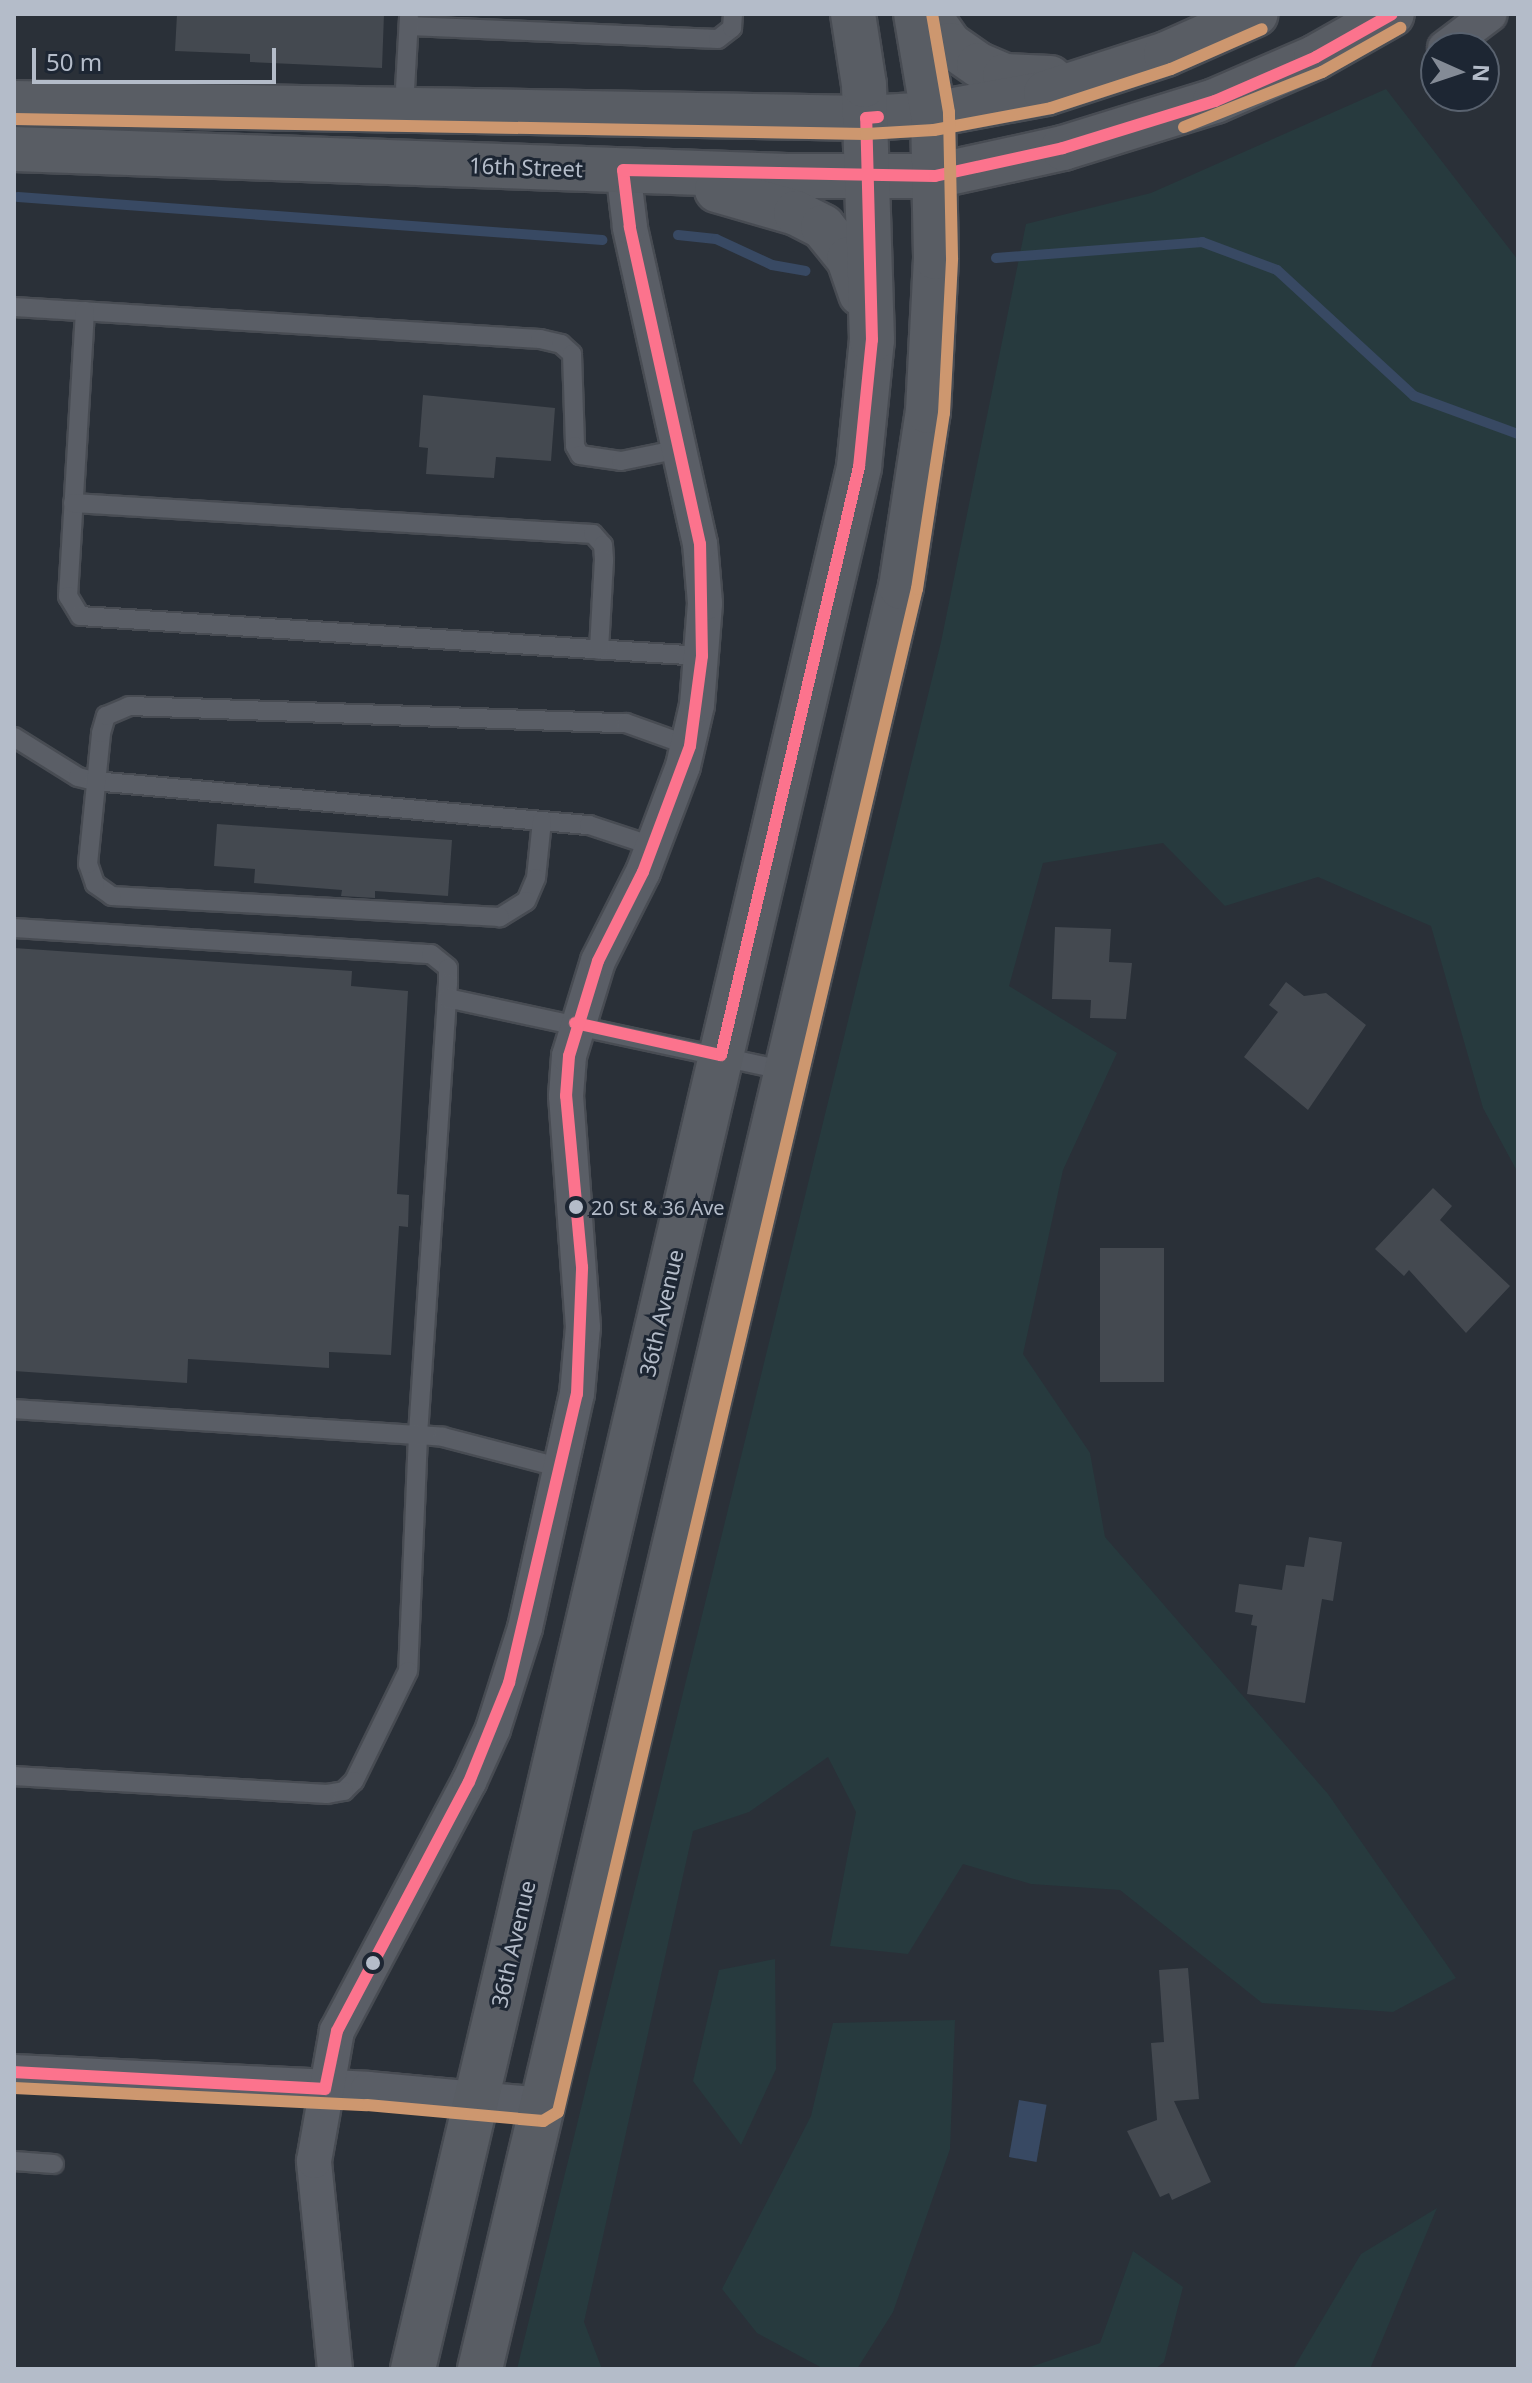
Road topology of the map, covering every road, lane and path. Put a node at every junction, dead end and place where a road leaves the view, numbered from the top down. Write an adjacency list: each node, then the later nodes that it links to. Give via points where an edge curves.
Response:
1 (733, 14): 8 (lane, via 732,28 718,39)
2 (853, 14): 14 (main road, 36th Avenue)
3 (916, 14): 13 (main road)
4 (928, 14): 10 (main road, via 950,45 1005,76 1064,77)
5 (1256, 14): 10 (main road)
6 (1392, 14): 18 (main road, 16th Street, via 1316,57 1215,101 1063,148)
7 (1490, 14): 9 (street)
8 (409, 20): 12 (lane)
9 (1466, 32)
10 (1166, 54): 13 (main road, via 1046,93)
11 (14, 103): 12 (main road)
12 (404, 107): 14 (main road)
13 (933, 114): 14 (main road); 18 (main road)
14 (866, 118): 17 (main road, 36th Avenue)
15 (14, 149): 16 (main road, 16th Street)
16 (636, 170): 17 (main road, 16th Street); 21 (main road, via 796,213 823,227 849,259); 22 (street, via 630,227)
17 (867, 176): 18 (main road, 16th Street); 21 (main road, 36th Avenue)
18 (935, 176): 35 (main road, via 933,350 901,587)
19 (14, 307): 20 (lane)
20 (85, 311): 22 (lane, via 540,339 561,344 572,354 575,446 580,455 621,461); 23 (lane)
21 (872, 340): 34 (main road, 36th Avenue, via 850,515)
22 (680, 449): 25 (street, via 700,544)
23 (73, 503): 24 (lane, via 68,596 71,609 95,621); 24 (lane, via 593,534 603,545 604,560)
24 (599, 650): 25 (lane)
25 (702, 656): 27 (street)
26 (14, 737): 28 (lane, via 78,777)
27 (690, 746): 28 (lane, via 626,723 129,706 106,716); 30 (street)
28 (94, 781): 29 (lane); 29 (lane, via 88,864 95,884 112,896 500,917 526,901 536,878)
29 (542, 821): 30 (lane, via 602,828)
30 (653, 846): 33 (street)
31 (14, 928): 32 (lane, via 431,954 448,968)
32 (447, 998): 33 (lane); 37 (lane)
33 (575, 1023): 34 (lane); 38 (street, via 566,1096 583,1327)
34 (721, 1055): 35 (lane); 42 (main road, 36th Avenue)
35 (784, 1070): 43 (main road)
36 (14, 1409): 37 (lane)
37 (418, 1435): 38 (lane); 39 (lane, via 408,1671 376,1742 344,1791)
38 (562, 1468): 41 (street, via 525,1628 493,1729 337,2031)
39 (14, 1776)
40 (14, 2072): 41 (street)
41 (325, 2089): 42 (street); 46 (street, via 314,2190)
42 (477, 2099): 43 (street); 47 (main road, 36th Avenue)
43 (543, 2105): 48 (main road)
44 (14, 2161): 45 (lane)
45 (54, 2164)
46 (335, 2369)
47 (413, 2369)
48 (480, 2369)

